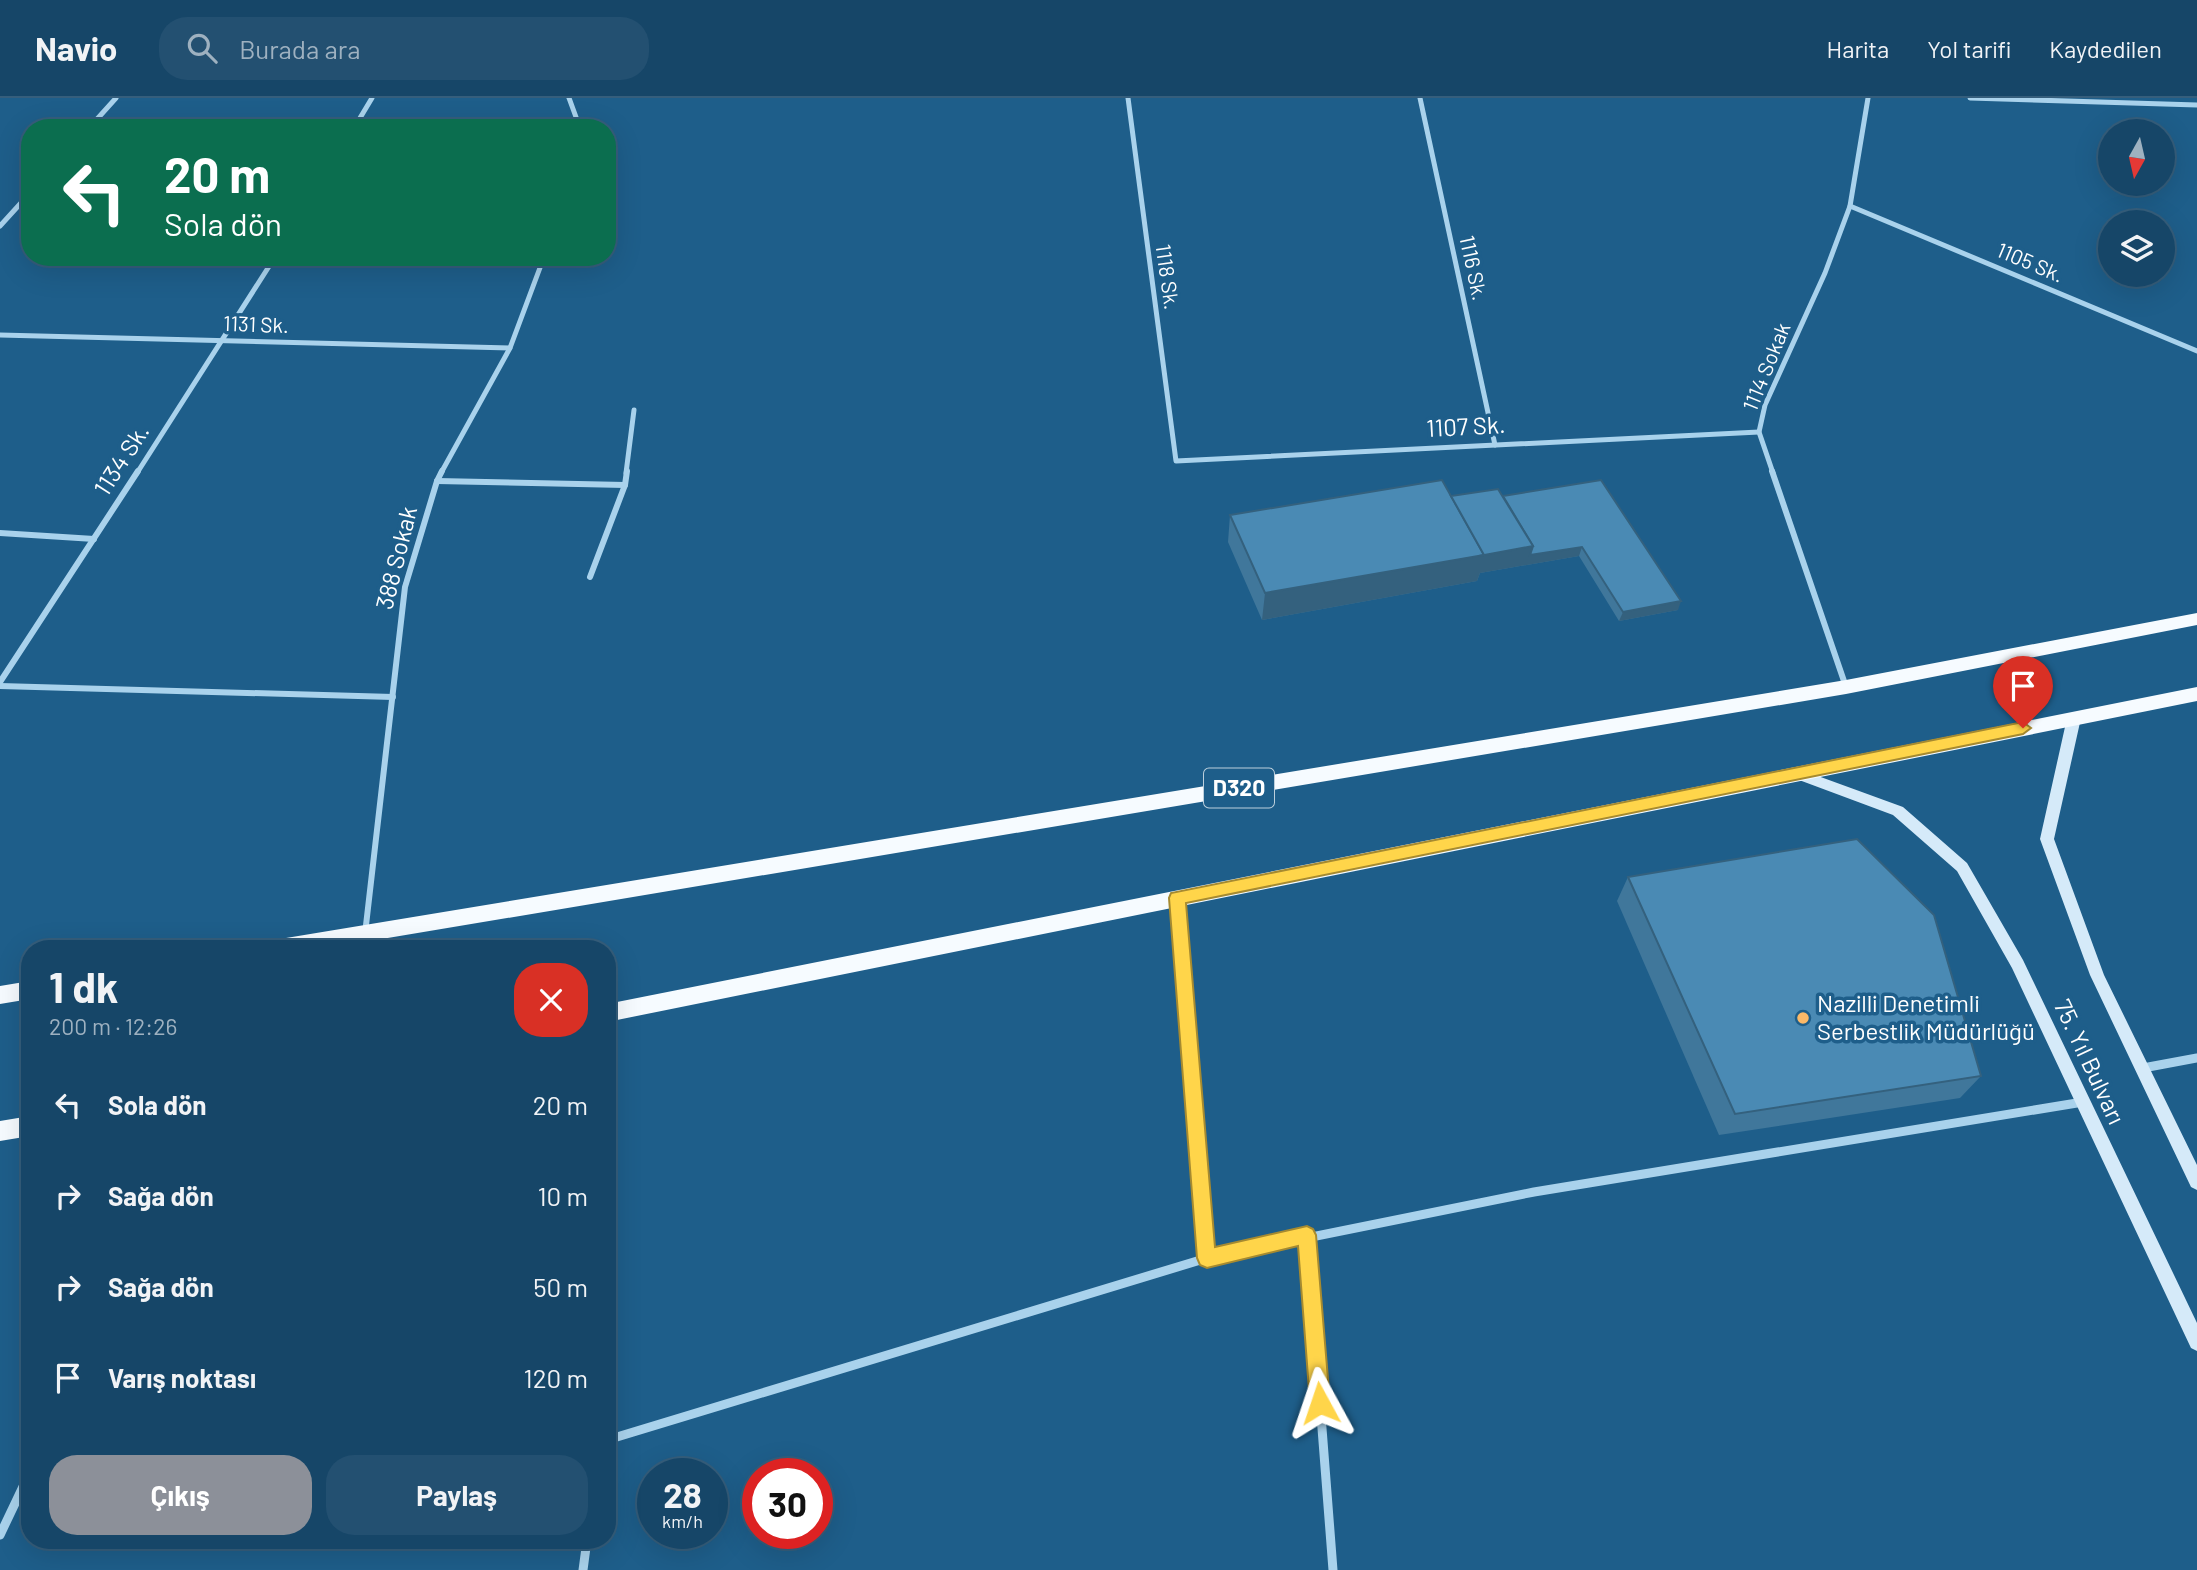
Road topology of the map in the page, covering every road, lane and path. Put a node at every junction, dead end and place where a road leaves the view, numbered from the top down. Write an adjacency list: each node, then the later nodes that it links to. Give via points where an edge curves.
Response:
1 (116, 98): 9 (street)
2 (372, 98): 10 (street)
3 (569, 98): 11 (street)
4 (1128, 98): 24 (street, 1118 Sk.)
5 (1420, 98): 23 (street, 1116 Sk.)
6 (1868, 98): 13 (street, 1114 Sokak)
7 (1970, 98): 8 (street)
8 (2197, 105)
9 (97, 119)
10 (359, 119)
11 (577, 119)
12 (21, 203): 14 (street)
13 (1850, 206): 20 (street, 1105 Sk.); 22 (street, 1114 Sokak, via 1825,274 1765,405)
14 (0, 226)
15 (270, 266): 18 (street, 1134 Sk.)
16 (541, 266): 19 (street, 388 Sokak)
17 (0, 335): 18 (street, 1131 Sk.)
18 (225, 340): 19 (street, 1131 Sk.); 28 (street, 1134 Sk.)
19 (510, 348): 25 (street, 388 Sokak)
20 (2197, 351)
21 (634, 410): 26 (street)
22 (1759, 432): 23 (street, 1107 Sk.); 32 (street, 1114 Sokak)
23 (1495, 445): 24 (street, 1107 Sk.)
24 (1176, 461)
25 (438, 481): 26 (street); 34 (street, 388 Sokak, via 405,587)
26 (625, 485): 29 (street)
27 (0, 533): 28 (street)
28 (94, 539): 31 (street, 1134 Sk.)
29 (590, 577)
30 (2197, 619): 32 (highway, D320)
31 (0, 684): 34 (street, 1134 Sk.)
32 (1846, 687): 38 (highway, D320)
33 (2197, 694): 35 (highway)
34 (393, 696): 38 (street, 388 Sokak)
35 (2074, 718): 36 (highway); 44 (main road, 75. Yıl Bulvarı, via 2047,839 2097,975)
36 (1796, 773): 37 (highway); 45 (main road, 75. Yıl Bulvarı, via 1898,811 1962,867 2018,964)
37 (1177, 898): 42 (highway); 50 (street)
38 (365, 934): 39 (highway, D320)
39 (328, 940)
40 (21, 992): 41 (highway)
41 (0, 995)
42 (616, 1011)
43 (2197, 1058): 44 (street)
44 (2142, 1068): 48 (main road, 75. Yıl Bulvarı)
45 (2083, 1102): 49 (street, via 1476,1201); 51 (main road, 75. Yıl Bulvarı)
46 (21, 1128): 47 (highway)
47 (0, 1131)
48 (2197, 1182)
49 (1307, 1235): 50 (street); 57 (street)
50 (1207, 1258): 52 (street)
51 (2197, 1342)
52 (616, 1437)
53 (21, 1491): 54 (street)
54 (0, 1535)
55 (586, 1549): 56 (street)
56 (583, 1570)
57 (1333, 1570)

